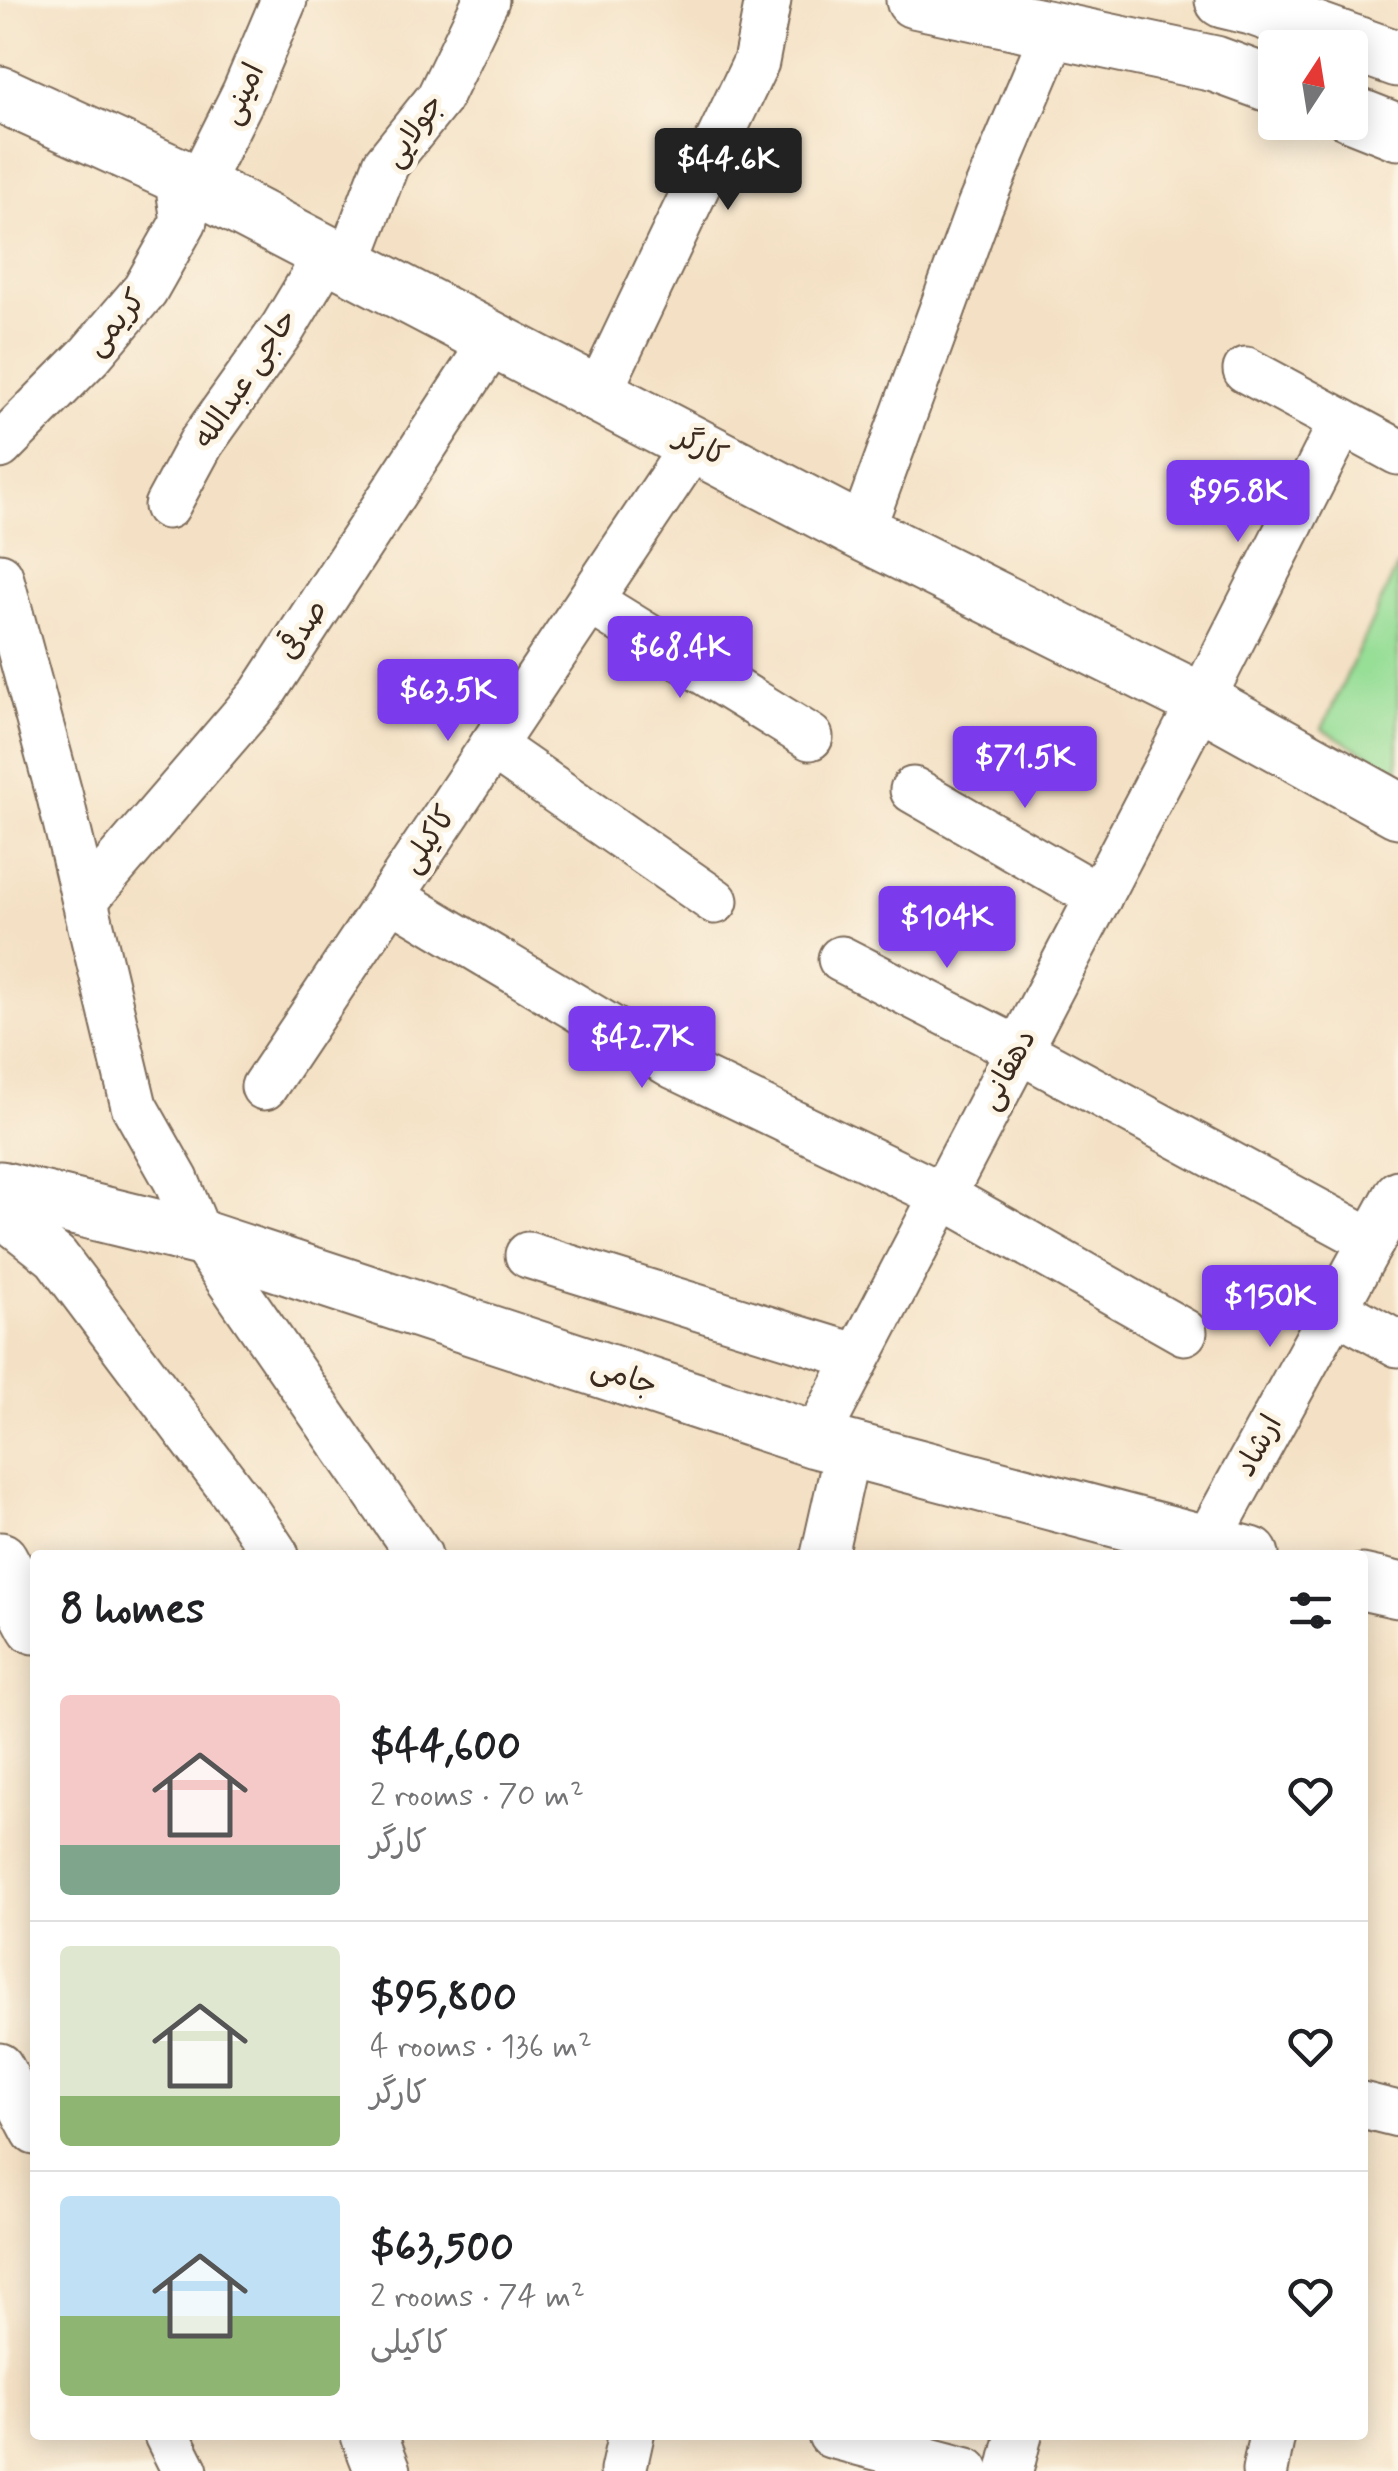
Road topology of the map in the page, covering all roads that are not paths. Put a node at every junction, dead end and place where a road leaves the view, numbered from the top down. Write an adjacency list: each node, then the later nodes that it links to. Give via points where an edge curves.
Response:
1 (284, 0): 12 (street, امینی, via 245,92)
2 (486, 0): 13 (street, جولایی, via 439,98 386,164)
3 (768, 0): 16 (street, via 756,62)
4 (914, 0): 6 (street)
5 (1222, 0): 7 (street)
6 (1055, 29): 8 (street); 22 (street, via 980,206)
7 (1398, 59)
8 (1258, 80)
9 (0, 94): 12 (street, کارگر)
10 (1368, 120): 11 (street)
11 (1398, 132)
12 (188, 180): 13 (street, کارگر); 19 (street, کریمی, via 184,220 145,290)
13 (338, 259): 14 (street, کارگر); 21 (street, حاجی عبدالله, via 200,444)
14 (494, 339): 16 (street, کارگر); 32 (street, صدقی, via 262,694)
15 (1246, 370): 17 (street)
16 (598, 394): 18 (street, کارگر)
17 (1342, 422): 20 (street); 25 (street, دهقانی)
18 (695, 443): 22 (street, کارگر); 24 (street, کاکیلی)
19 (0, 446)
20 (1398, 452)
21 (168, 506)
22 (861, 532): 25 (street, کارگر)
23 (0, 576): 32 (street)
24 (590, 601): 26 (street); 27 (street, کاکیلی)
25 (1202, 701): 29 (street, کارگر); 31 (street, دهقانی)
26 (810, 737)
27 (492, 746): 30 (street, کاکیلی); 33 (street)
28 (913, 790): 31 (street)
29 (1398, 810)
30 (391, 897): 36 (street, کاکیلی); 39 (street, via 674,1066)
31 (1099, 897): 35 (street, دهقانی)
32 (85, 900): 41 (street, via 134,1106)
33 (715, 902)
34 (840, 959): 35 (street)
35 (1019, 1050): 39 (street, دهقانی); 42 (street)
36 (264, 1087)
37 (0, 1189): 41 (street, جامی)
38 (1398, 1193): 42 (street, ارشاد)
39 (942, 1196): 45 (street); 47 (street, دهقانی)
40 (0, 1213): 49 (street, via 56,1257)
41 (200, 1238): 48 (street, جامی); 50 (street)
42 (1372, 1241): 44 (street, ارشاد)
43 (528, 1255): 47 (street)
44 (1335, 1309): 46 (street); 52 (street, ارشاد)
45 (1184, 1332)
46 (1398, 1344)
47 (858, 1357): 48 (street, دهقانی)
48 (831, 1444): 51 (street, دهقانی); 52 (street, جامی)
49 (273, 1550)
50 (416, 1550)
51 (824, 1550)
52 (1228, 1550)
53 (0, 1560): 56 (street)
54 (1368, 1583): 55 (street)
55 (1398, 1590)
56 (30, 1617)
57 (0, 2066): 60 (street)
58 (1368, 2106): 59 (street)
59 (1398, 2114)
60 (30, 2123)
61 (169, 2440): 67 (street)
62 (371, 2440): 68 (street)
63 (630, 2440): 69 (street)
64 (850, 2440): 70 (street)
65 (1018, 2440): 71 (street)
66 (1271, 2440): 72 (street)
67 (184, 2471)
68 (382, 2471)
69 (623, 2471)
70 (967, 2471)
71 (1010, 2471)
72 (1265, 2471)

